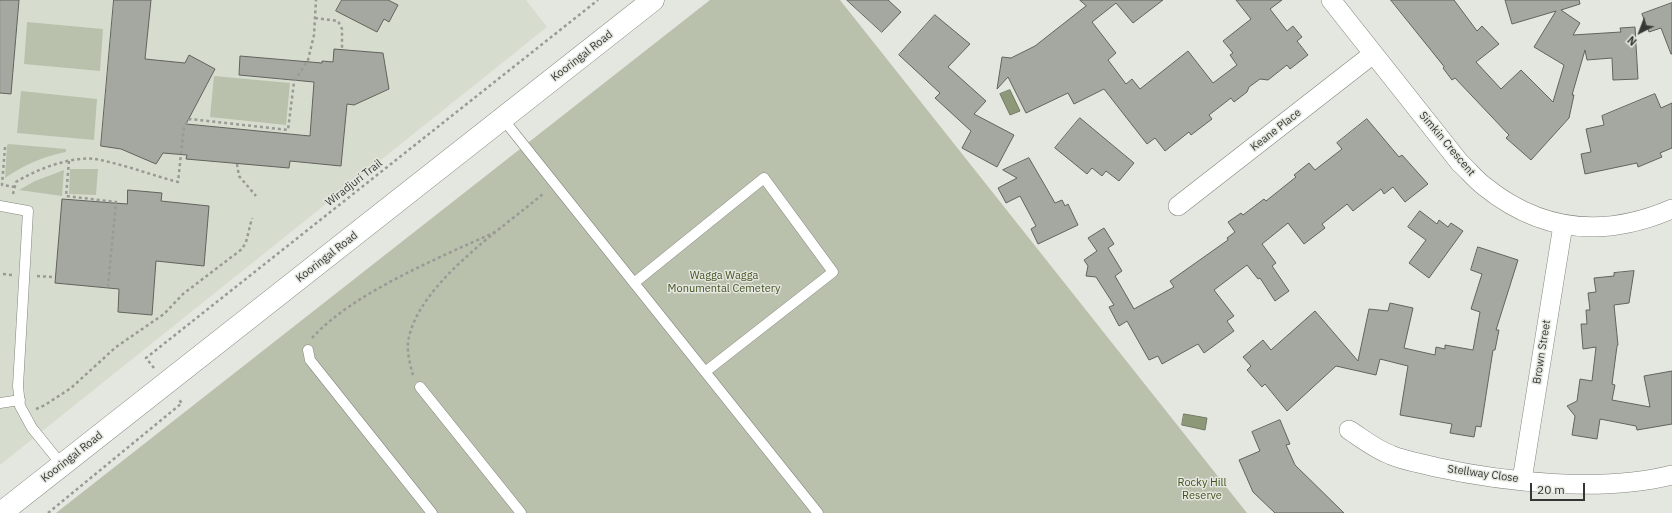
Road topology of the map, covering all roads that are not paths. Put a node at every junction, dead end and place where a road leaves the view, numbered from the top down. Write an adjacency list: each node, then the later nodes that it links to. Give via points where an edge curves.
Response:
1 (653, 0): 4 (main road, Kooringal Road)
2 (1331, 0): 3 (street, Simkin Crescent)
3 (1373, 54): 5 (street, Keane Place); 8 (street, Simkin Crescent, via 1460,163 1483,186 1509,204 1537,217)
4 (502, 119): 9 (lane); 16 (main road, Kooringal Road)
5 (1178, 206)
6 (5, 207): 13 (lane, via 28,211 18,386)
7 (1672, 209): 8 (street, Simkin Crescent, via 1633,222 1605,227 1585,228)
8 (1563, 224): 18 (street, Brown Street)
9 (634, 282): 11 (lane); 11 (lane, via 764,178 834,272)
10 (308, 350): 20 (lane, via 310,360)
11 (705, 372): 22 (lane)
12 (420, 387): 21 (lane)
13 (20, 400): 14 (lane); 16 (lane, via 20,406 32,428)
14 (0, 403)
15 (1349, 430): 18 (street, Stellway Close, via 1376,448 1401,459 1464,473)
16 (62, 465): 19 (main road, Kooringal Road)
17 (1672, 475): 18 (street, Stellway Close, via 1636,482 1608,483)
18 (1522, 480)
19 (1, 513)
20 (432, 513)
21 (521, 513)
22 (818, 513)

